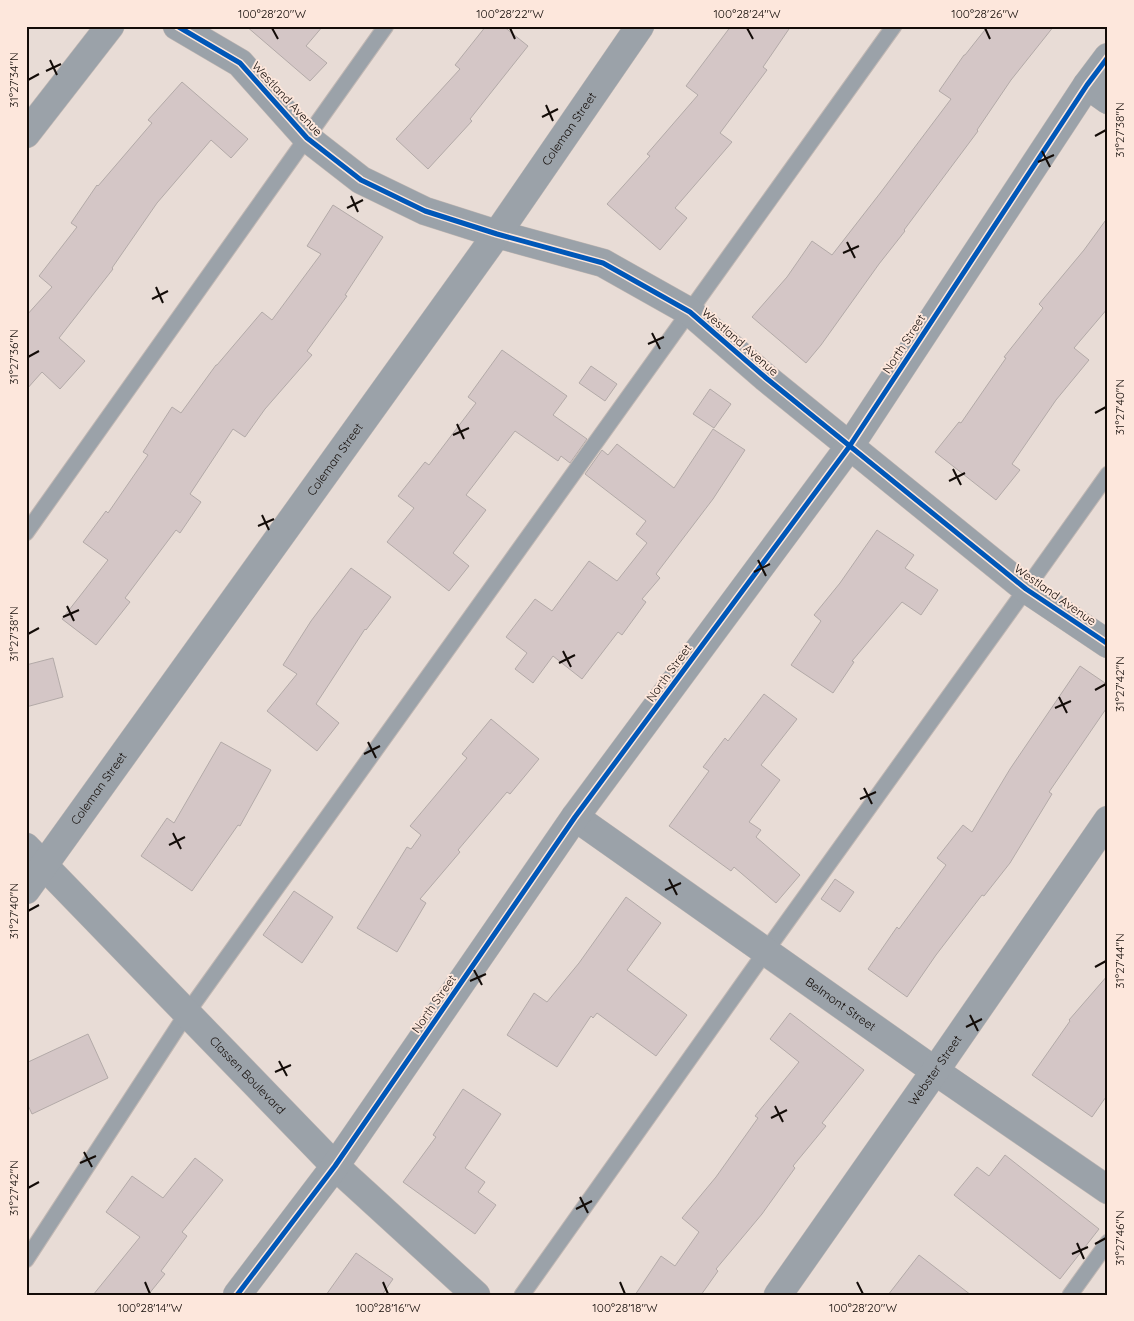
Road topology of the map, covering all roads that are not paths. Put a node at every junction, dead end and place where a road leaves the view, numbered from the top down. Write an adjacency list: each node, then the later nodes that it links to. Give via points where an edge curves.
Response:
1 (110, 26): 8 (street)
2 (177, 26): 9 (street, Westland Avenue, via 240,63)
3 (386, 26): 9 (lane)
4 (640, 26): 10 (street, Coleman Street)
5 (894, 26): 11 (lane)
6 (1108, 57): 7 (street, North Street)
7 (1097, 92): 12 (street, North Street)
8 (26, 134)
9 (307, 138): 10 (street, Westland Avenue, via 361,180 425,211); 14 (lane)
10 (497, 234): 11 (street, Westland Avenue, via 603,263); 19 (street, Coleman Street)
11 (690, 312): 12 (street, Westland Avenue); 22 (lane)
12 (849, 447): 15 (street, Westland Avenue); 17 (street, North Street)
13 (1108, 474): 15 (lane)
14 (26, 532)
15 (1026, 589): 16 (street, Westland Avenue); 21 (lane)
16 (1108, 644)
17 (575, 817): 21 (street, Belmont Street); 24 (street, North Street)
18 (1108, 820): 23 (street, Webster Street)
19 (35, 856): 20 (street, Coleman Street); 22 (street, Classen Boulevard)
20 (26, 890)
21 (766, 951): 23 (street, Belmont Street); 30 (lane)
22 (187, 1013): 24 (street, Classen Boulevard); 27 (lane)
23 (935, 1071): 25 (street, Belmont Street); 31 (street, Webster Street)
24 (335, 1166): 28 (street, North Street); 29 (street, Classen Boulevard)
25 (1108, 1190)
26 (1108, 1242): 32 (lane)
27 (26, 1260)
28 (237, 1295)
29 (476, 1295)
30 (522, 1295)
31 (778, 1295)
32 (1070, 1295)

